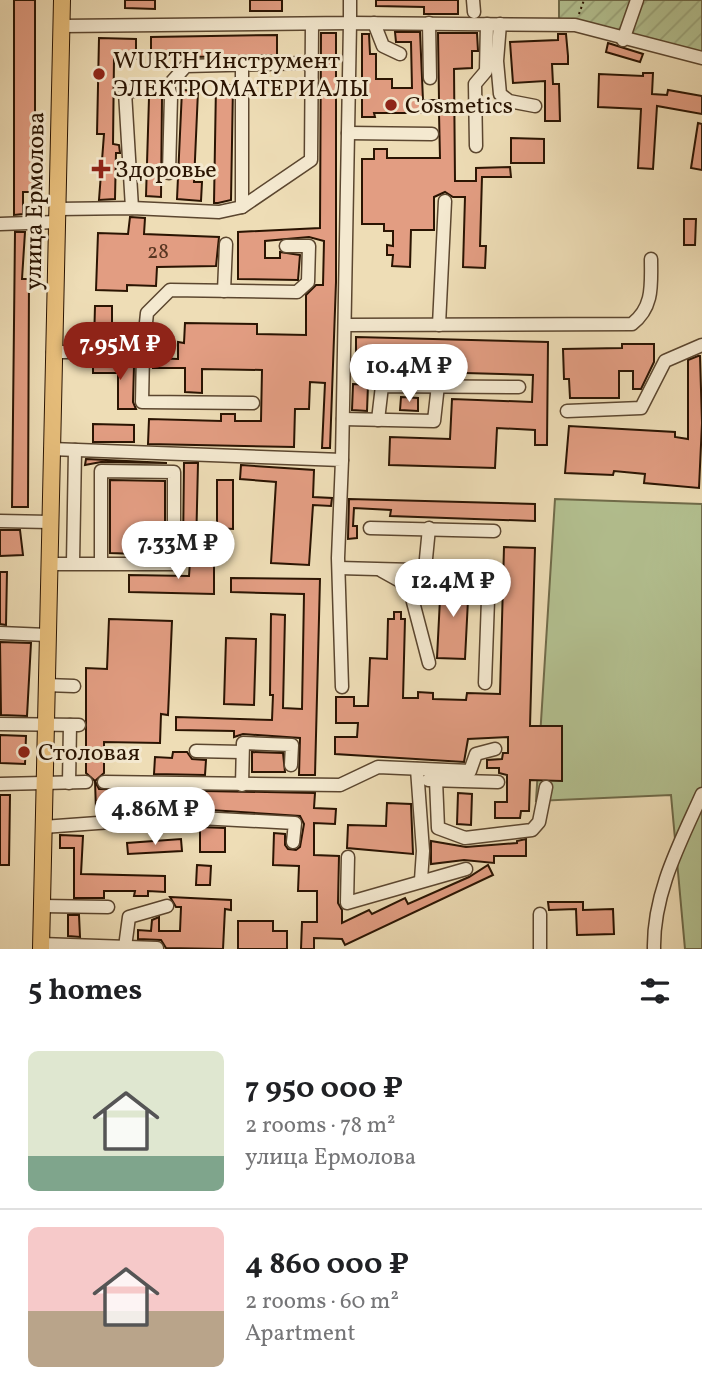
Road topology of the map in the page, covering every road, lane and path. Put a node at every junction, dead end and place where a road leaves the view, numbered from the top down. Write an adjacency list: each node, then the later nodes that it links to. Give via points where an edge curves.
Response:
1 (62, 0): 11 (main road, улица Ермолова)
2 (350, 0): 5 (street)
3 (584, 0): 10 (path)
4 (637, 0): 12 (street)
5 (350, 23): 6 (street); 8 (street); 20 (street)
6 (374, 23): 7 (street); 13 (street, via 383,46)
7 (429, 23): 9 (street); 17 (street)
8 (312, 24): 11 (street); 15 (street)
9 (494, 24): 10 (street); 19 (street, via 500,94 509,101); 22 (street, via 486,71 475,84)
10 (575, 25): 12 (street)
11 (62, 26): 27 (main road, улица Ермолова)
12 (623, 40): 14 (street)
13 (400, 54)
14 (702, 58)
15 (311, 63): 16 (street); 25 (street, via 311,160)
16 (242, 65): 18 (street, via 186,66); 25 (street)
17 (430, 78)
18 (168, 86): 23 (street); 26 (street, via 125,92)
19 (535, 106)
20 (348, 134): 21 (street); 33 (street)
21 (432, 134)
22 (476, 146)
23 (169, 173)
24 (445, 201): 34 (street)
25 (242, 207): 26 (street, via 219,212)
26 (132, 208): 27 (street)
27 (57, 216): 28 (street); 36 (main road, улица Ермолова)
28 (0, 224)
29 (226, 244): 32 (street)
30 (286, 246): 32 (street, via 309,246 308,282 297,292)
31 (652, 259): 34 (street, via 650,298 646,310 632,324)
32 (224, 291): 37 (street, via 170,290 158,298 146,313)
33 (345, 325): 34 (street); 42 (street)
34 (439, 325)
35 (702, 345): 41 (street, via 666,361 641,408)
36 (53, 352): 37 (street); 44 (main road, улица Ермолова)
37 (143, 352): 40 (street, via 142,402)
38 (438, 385): 39 (street); 43 (street, via 382,386); 43 (street, via 434,421)
39 (519, 387)
40 (253, 404)
41 (567, 411)
42 (343, 419): 43 (street); 46 (street)
43 (378, 420)
44 (51, 449): 45 (street); 48 (main road, улица Ермолова)
45 (75, 450): 46 (street); 52 (street)
46 (342, 460): 55 (street)
47 (0, 521): 48 (street)
48 (50, 522): 53 (main road, улица Ермолова)
49 (370, 528): 50 (street)
50 (429, 528): 51 (street); 56 (street)
51 (494, 531)
52 (73, 563): 53 (street); 54 (street)
53 (50, 564): 59 (main road, улица Ермолова)
54 (101, 564): 54 (street, via 174,564 174,472 101,471)
55 (339, 568): 57 (street); 64 (street)
56 (425, 569): 57 (street, via 391,567); 61 (street, via 489,572)
57 (382, 571): 60 (street, via 400,581 412,597)
58 (0, 633): 59 (street)
59 (47, 635): 62 (main road, улица Ермолова)
60 (429, 663)
61 (485, 683)
62 (46, 685): 63 (street); 66 (main road, улица Ермолова)
63 (74, 686)
64 (342, 687)
65 (0, 724): 66 (street)
66 (45, 724): 76 (street, via 74,725); 78 (main road, улица Ермолова)
67 (495, 749): 71 (street, via 476,754 470,771)
68 (196, 751): 69 (street)
69 (243, 752): 70 (street, via 243,743 292,745); 79 (street)
70 (291, 765)
71 (417, 774): 72 (street); 79 (street, via 378,767 340,785); 86 (street)
72 (436, 780): 75 (street); 80 (street, via 438,828 465,838 532,830 539,822)
73 (86, 782): 76 (street)
74 (104, 782): 79 (street)
75 (498, 782)
76 (69, 783): 78 (street)
77 (0, 784): 78 (street)
78 (44, 785): 82 (main road, улица Ермолова)
79 (242, 785)
80 (546, 787)
81 (702, 794): 95 (street, via 665,878 653,925)
82 (43, 827): 83 (street, via 180,817 295,823); 87 (main road, улица Ермолова)
83 (293, 842)
84 (348, 857): 86 (street, via 347,903)
85 (466, 869): 86 (street)
86 (421, 880)
87 (42, 906): 89 (street); 91 (main road, улица Ермолова)
88 (167, 906): 92 (street, via 129,917)
89 (108, 907)
90 (540, 914): 94 (street)
91 (41, 946): 92 (street)
92 (125, 947): 93 (street)
93 (157, 948)
94 (540, 949)
95 (654, 949)

